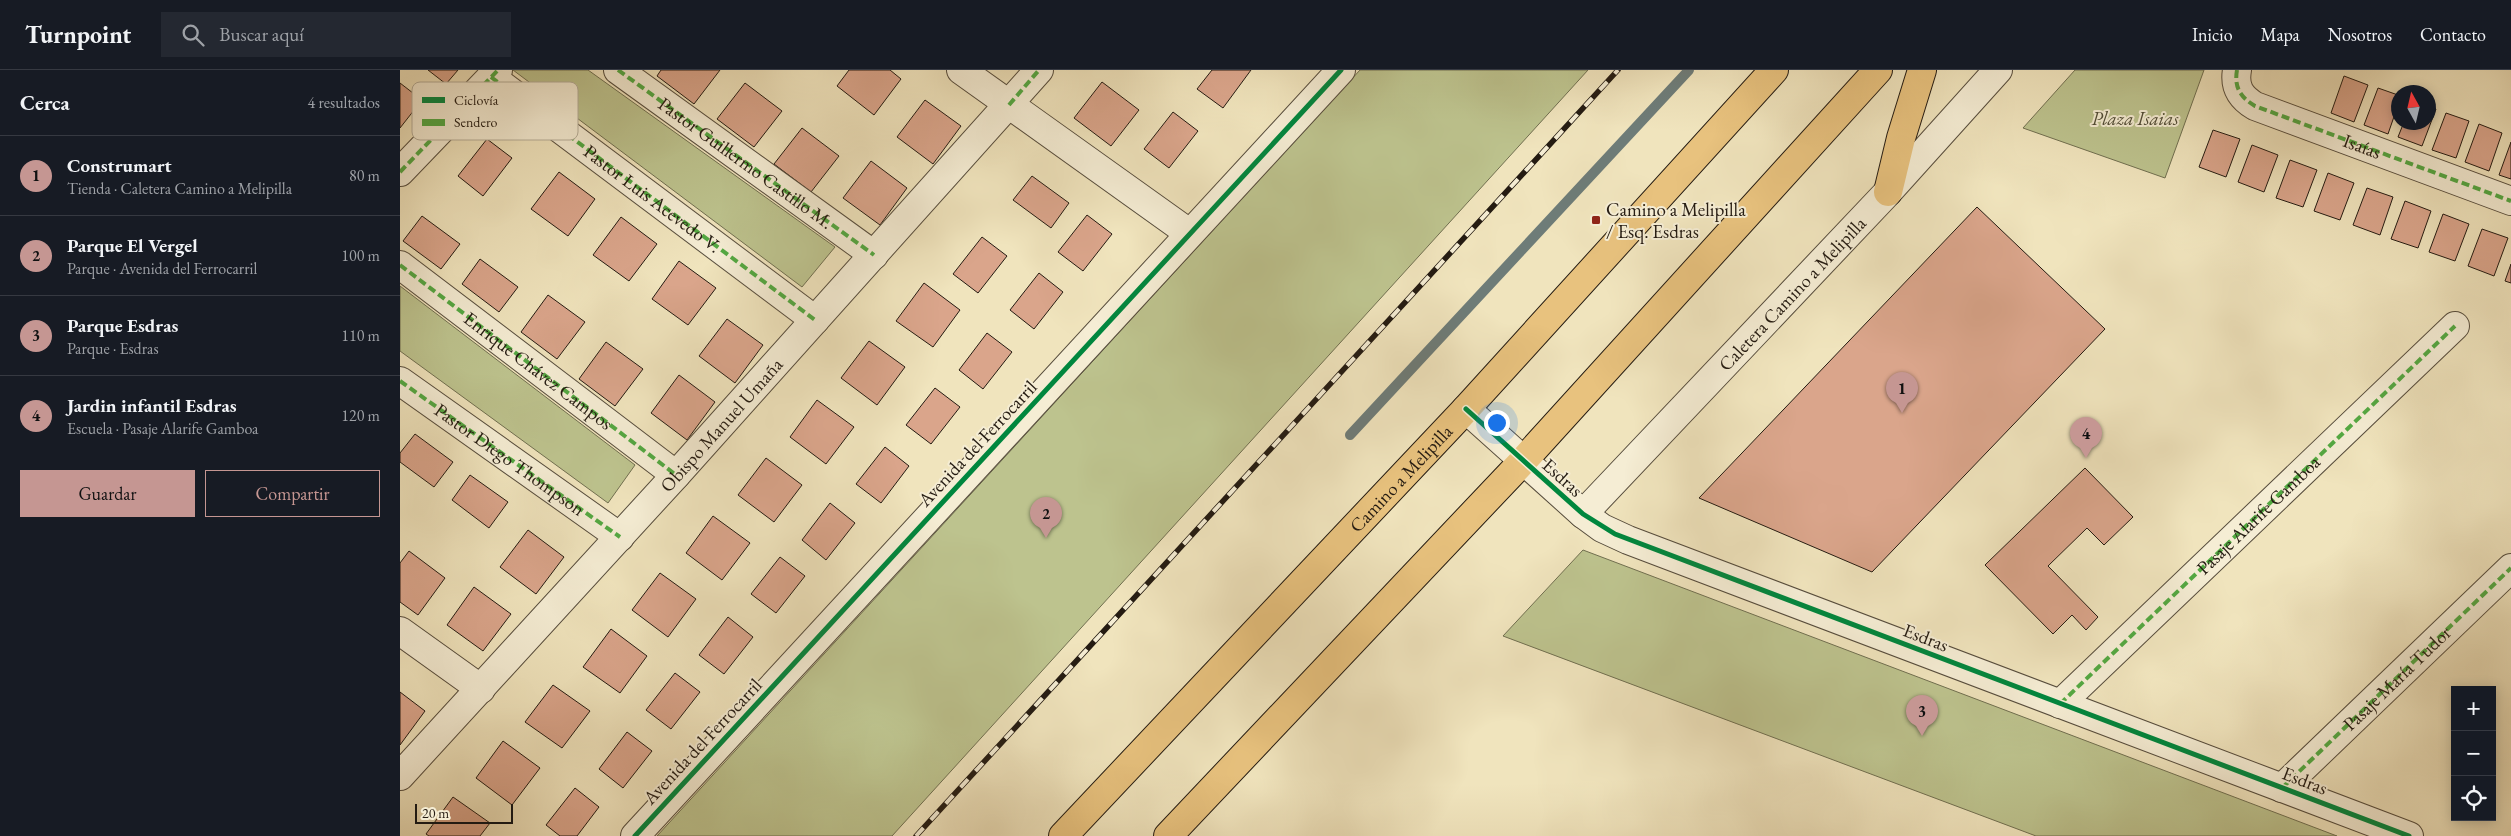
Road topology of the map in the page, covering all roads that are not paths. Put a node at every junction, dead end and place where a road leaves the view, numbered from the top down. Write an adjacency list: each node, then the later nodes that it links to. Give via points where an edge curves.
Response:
1 (618, 70): 19 (street, Pastor Guillermo Castillo M.)
2 (961, 70): 12 (street)
3 (1039, 70): 12 (street, Obispo Manuel Umaña)
4 (1341, 70): 18 (street, Avenida del Ferrocarril)
5 (1774, 70): 24 (main road, Camino a Melipilla)
6 (1878, 70): 25 (main road)
7 (1922, 70): 16 (main road)
8 (1998, 70): 16 (street, Caletera Camino a Melipilla)
9 (2237, 70): 17 (street, Isaías, via 2235,81 2239,91 2255,106)
10 (494, 74): 11 (street, Pastor Luis Acevedo V.)
11 (504, 82)
12 (1009, 105): 18 (street); 19 (street, Obispo Manuel Umaña)
13 (578, 138): 21 (street, Pastor Luis Acevedo V.)
14 (431, 140): 15 (street)
15 (400, 172)
16 (1888, 192): 27 (street, Caletera Camino a Melipilla)
17 (2511, 201)
18 (1189, 233): 35 (street, Avenida del Ferrocarril)
19 (874, 255): 21 (street, Obispo Manuel Umaña)
20 (400, 266): 26 (street, Enrique Chávez Campos)
21 (815, 320): 26 (street, Obispo Manuel Umaña)
22 (2455, 326): 32 (street, Pasaje Alarife Gamboa)
23 (400, 381): 28 (street, Pastor Diego Thompson)
24 (1466, 409): 25 (street, Esdras); 36 (main road, Camino a Melipilla)
25 (1523, 461): 27 (street, Esdras); 37 (main road)
26 (676, 475): 28 (street, Obispo Manuel Umaña)
27 (1582, 514): 32 (street, Esdras, via 1621,537)
28 (620, 537): 31 (street, Obispo Manuel Umaña)
29 (2511, 568): 34 (street, Pasaje María Tudor)
30 (400, 631): 31 (street)
31 (481, 689): 33 (street, Obispo Manuel Umaña)
32 (2060, 704): 34 (street, Esdras)
33 (400, 776)
34 (2282, 788): 38 (street, Esdras)
35 (635, 836)
36 (1063, 836)
37 (1168, 836)
38 (2409, 836)

